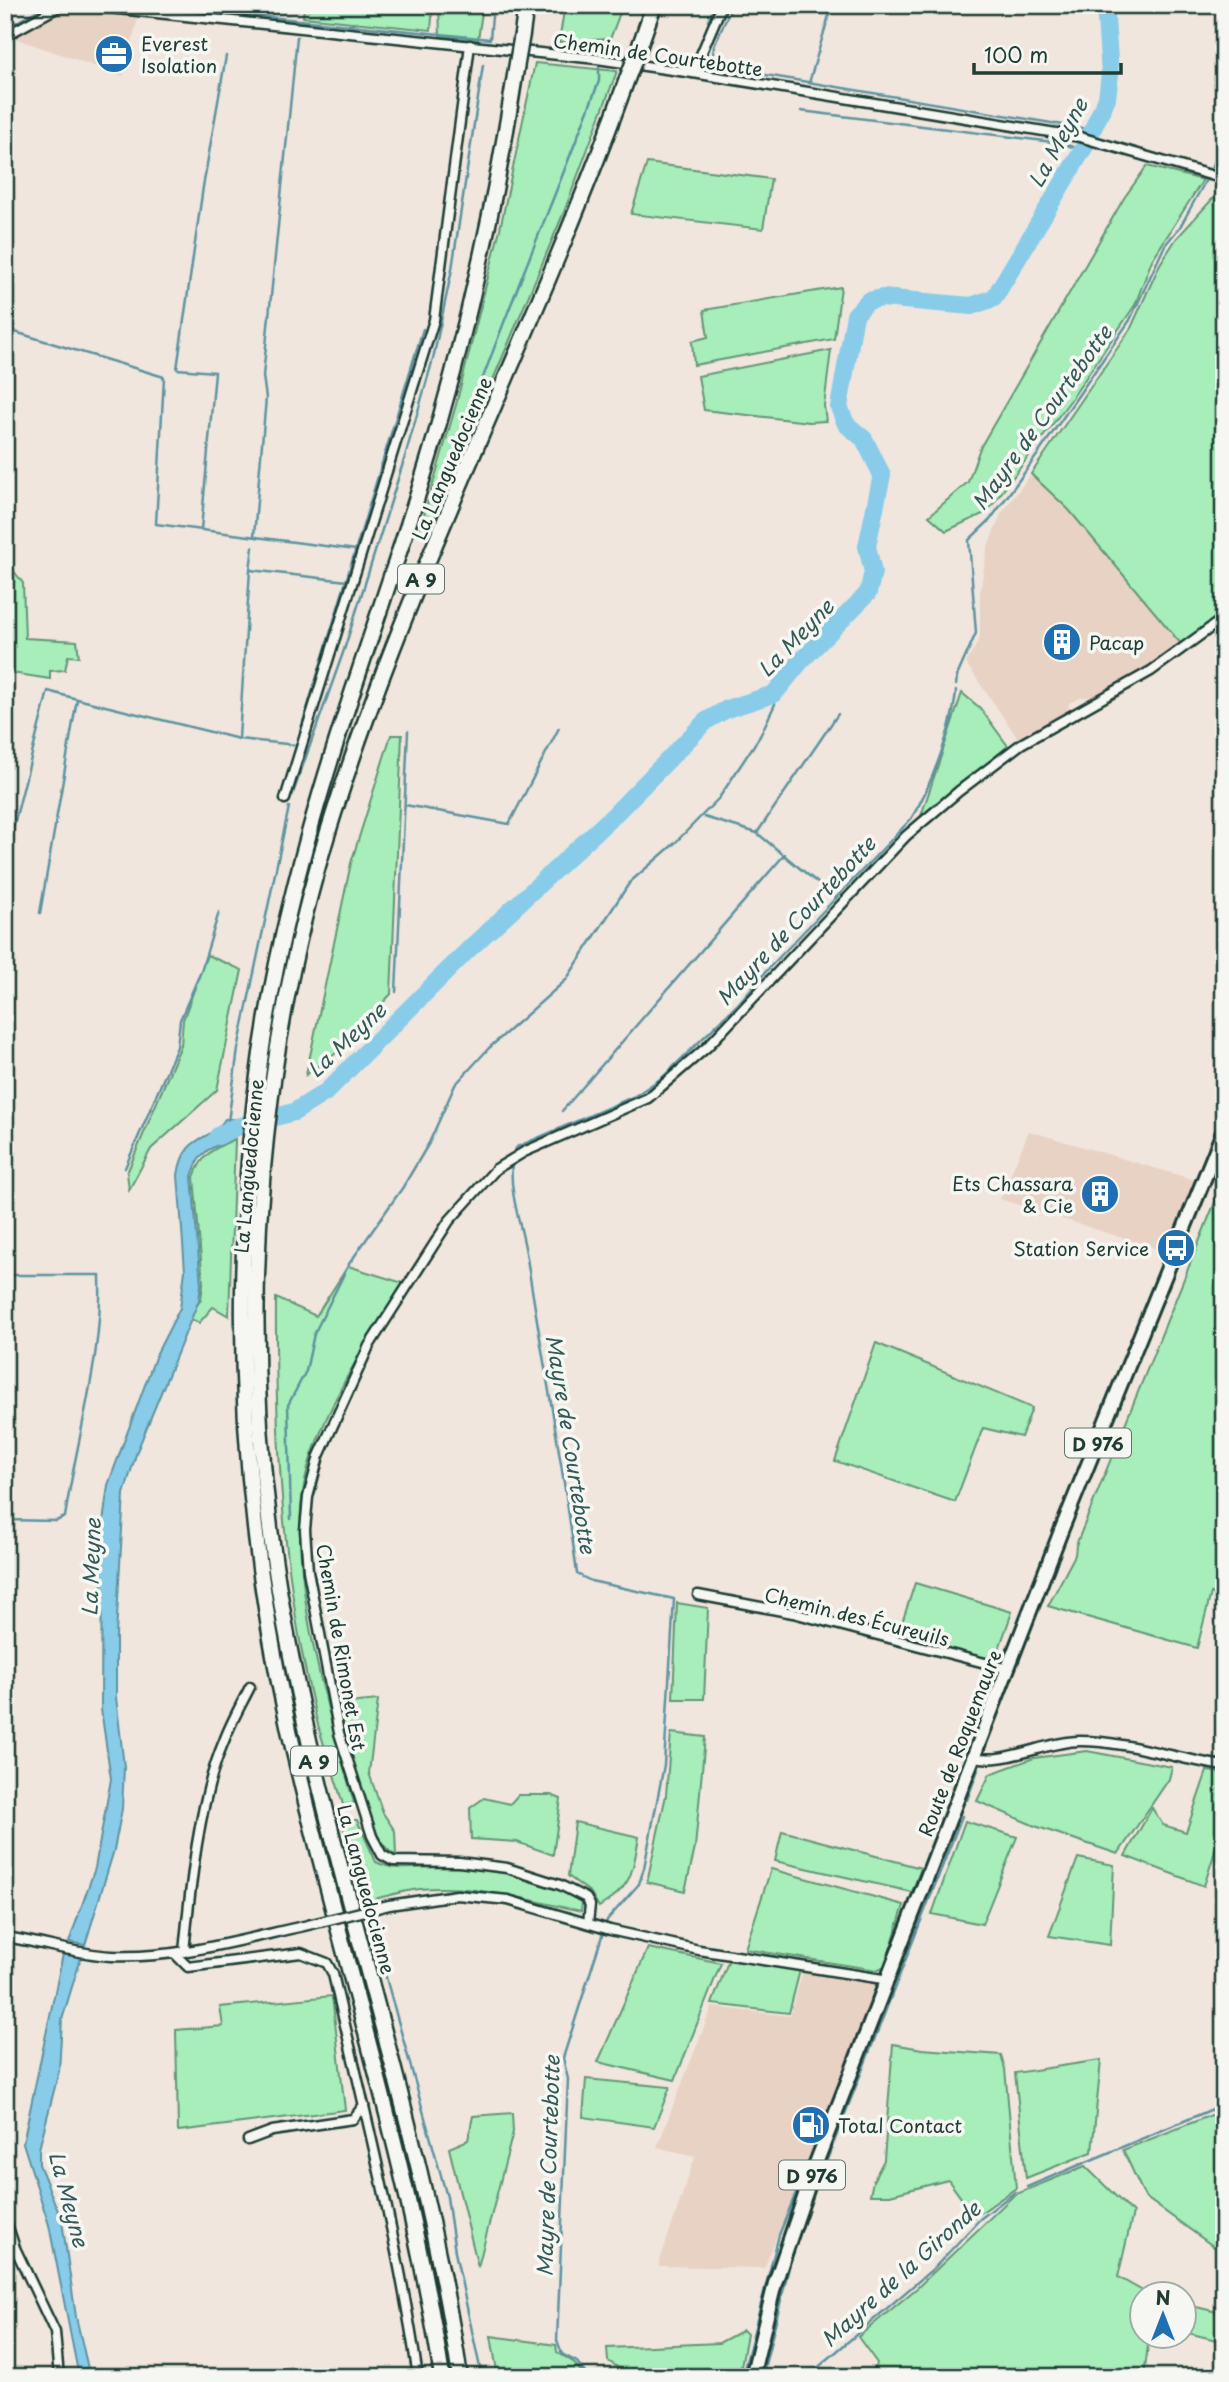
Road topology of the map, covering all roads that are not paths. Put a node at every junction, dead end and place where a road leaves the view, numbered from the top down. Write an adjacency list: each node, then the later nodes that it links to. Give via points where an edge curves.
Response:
1 (62, 5): 6 (street)
2 (80, 5): 7 (street, Chemin de Courtebotte)
3 (526, 5): 28 (highway, La Languedocienne / A 9, bridge, via 482,258 440,420 334,748 293,894 255,1104 242,1300 248,1471 263,1592 290,1733 409,2206)
4 (654, 5): 29 (highway, La Languedocienne / A 9, bridge, via 565,239 428,559 353,758 309,898 292,975 273,1096 260,1242 260,1391 270,1532 293,1674 426,2203)
5 (722, 5): 8 (street)
6 (5, 36)
7 (470, 45): 8 (street, Chemin de Courtebotte); 11 (street, via 434,320)
8 (693, 73): 9 (street, Chemin de Courtebotte, via 1080,137)
9 (1224, 179)
10 (1224, 618): 18 (street, Chemin de Rimonet Est, via 1151,671 1021,744 959,791 905,836 707,1047 648,1098 524,1152 496,1169 449,1221 369,1346 319,1456 305,1530 339,1733 372,1836 382,1855 393,1861 497,1866 560,1885 586,1898)
11 (285, 799)
12 (1224, 1130): 14 (main road, Route de Roquemaure / D 976)
13 (698, 1595): 14 (street, Chemin des Écureuils, via 793,1613)
14 (1008, 1669): 16 (main road, Route de Roquemaure / D 976)
15 (250, 1687): 20 (street, via 211,1779)
16 (974, 1757): 17 (street, via 994,1759 1080,1741); 22 (main road, Route de Roquemaure / D 976)
17 (1224, 1766)
18 (593, 1925): 20 (street, bridge, via 536,1906 479,1896 436,1895); 22 (street, via 725,1956)
19 (5, 1937): 21 (street, via 86,1953 128,1957)
20 (184, 1952): 21 (street)
21 (175, 1954): 23 (street, via 188,1967 301,1953 327,1963)
22 (889, 1980): 30 (main road, Route de Roquemaure / D 976, via 797,2217)
23 (364, 2105): 24 (street, via 353,2119 272,2131); 27 (street)
24 (248, 2140)
25 (5, 2218): 26 (street, via 55,2332)
26 (59, 2377)
27 (418, 2377)
28 (442, 2377)
29 (460, 2377)
30 (752, 2377)

